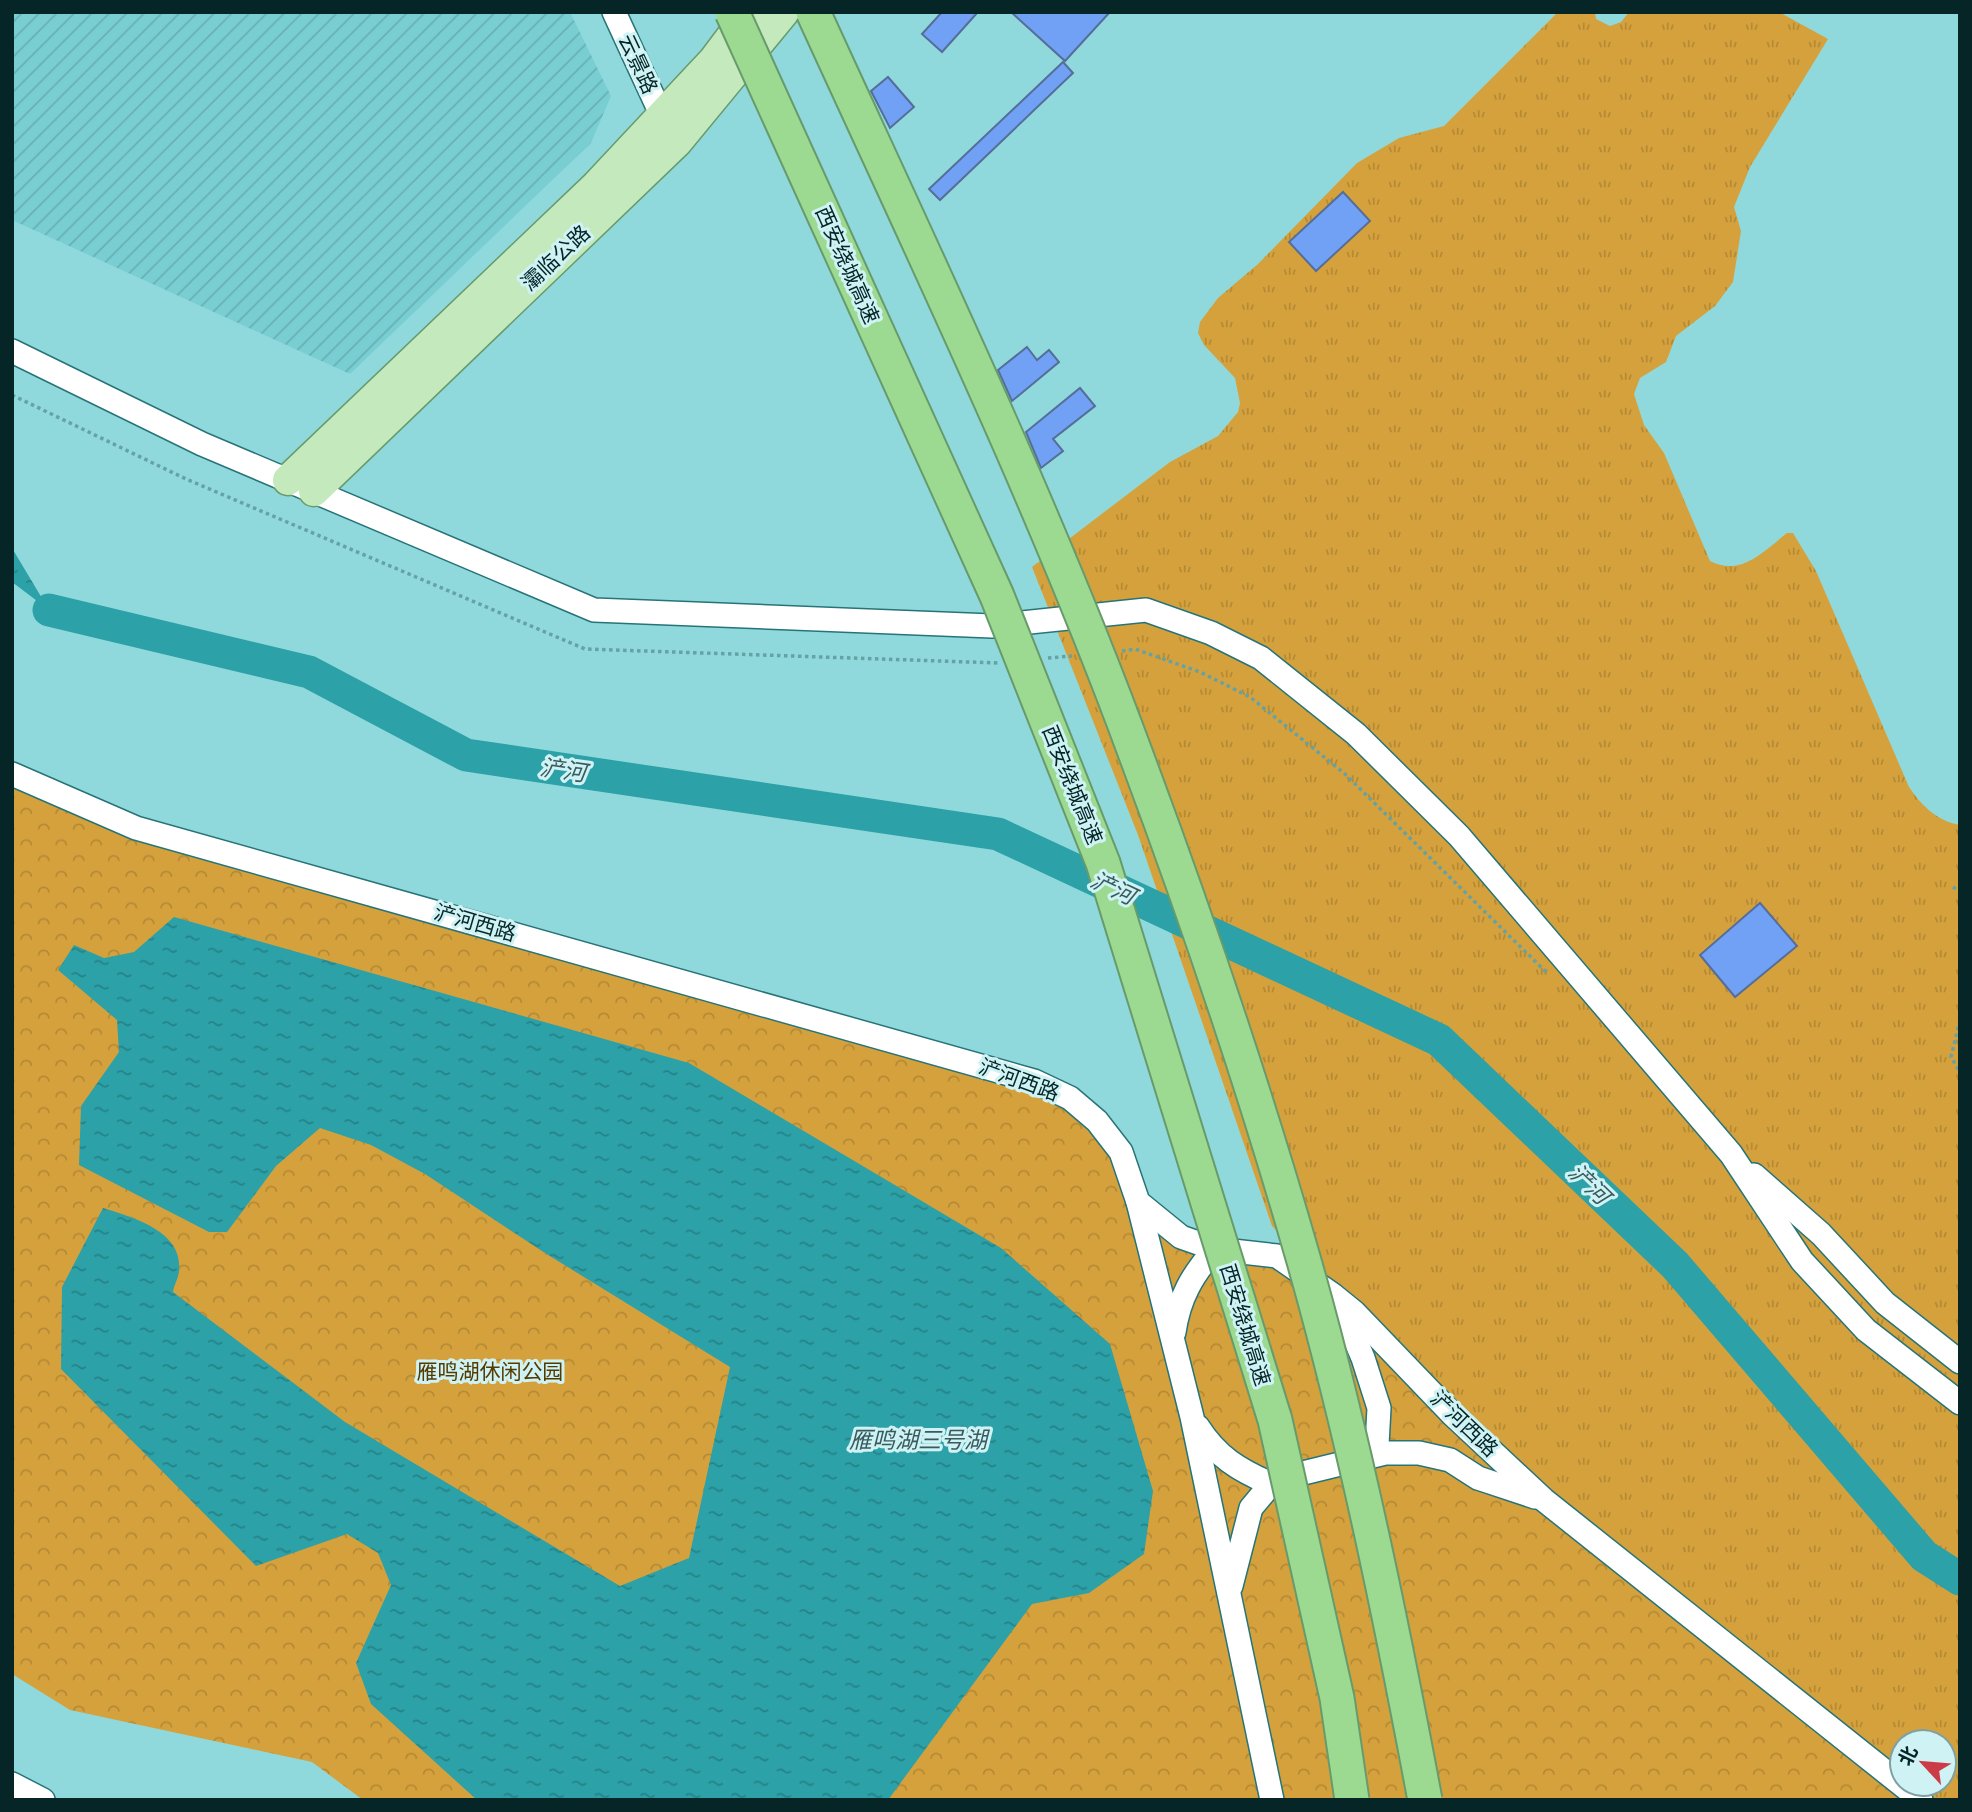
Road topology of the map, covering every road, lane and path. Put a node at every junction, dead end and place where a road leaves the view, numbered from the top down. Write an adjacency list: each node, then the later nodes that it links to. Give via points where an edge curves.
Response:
1 (614, 12): 6 (street, 云景路)
2 (732, 12): 35 (highway, 西安绕城高速, bridge, via 997,596 1102,863 1275,1420 1336,1698)
3 (750, 12): 6 (main road, 灞临公路, via 714,60)
4 (784, 12): 8 (main road, 灞临公路, via 677,142)
5 (813, 12): 36 (highway, bridge, via 1061,568 1135,752 1225,1006 1305,1266 1374,1541)
6 (662, 116): 8 (main road, 灞临公路)
7 (12, 351): 8 (street, via 202,444)
8 (301, 486): 20 (street, via 594,610 992,626 1146,610 1211,633 1261,658 1402,777 1460,836)
9 (1109, 652): 17 (path, via 1135,649 1200,672 1250,697 1345,774)
10 (1082, 655): 11 (path)
11 (1043, 659)
12 (1003, 663): 13 (path)
13 (990, 664)
14 (12, 774): 21 (street, 浐河西路, via 135,828 1034,1081 1070,1098 1097,1121 1121,1152)
15 (1953, 887): 16 (path)
16 (1960, 892)
17 (1556, 981)
18 (1960, 1020): 19 (path, via 1951,1057)
19 (1960, 1072)
20 (1731, 1154): 25 (street, via 1821,1234 1885,1303); 26 (street, via 1802,1261 1829,1291 1866,1330)
21 (1138, 1202): 22 (street, 浐河西路, via 1181,1237); 24 (street)
22 (1215, 1250): 23 (street, 浐河西路, via 1277,1256); 24 (street, via 1198,1268 1179,1301)
23 (1334, 1295): 28 (street, via 1350,1321 1379,1408 1377,1445); 30 (street, 浐河西路)
24 (1173, 1340): 27 (street)
25 (1960, 1362)
26 (1960, 1403)
27 (1192, 1417): 29 (street, via 1210,1446 1234,1468); 31 (street)
28 (1365, 1458): 29 (street); 30 (street, via 1419,1453 1450,1460 1478,1478)
29 (1270, 1484): 31 (street, via 1251,1508)
30 (1544, 1500): 37 (street, 浐河西路)
31 (1229, 1592): 34 (street)
32 (12, 1784): 33 (street)
33 (43, 1800)
34 (1272, 1800)
35 (1352, 1800)
36 (1426, 1800)
37 (1921, 1800)

